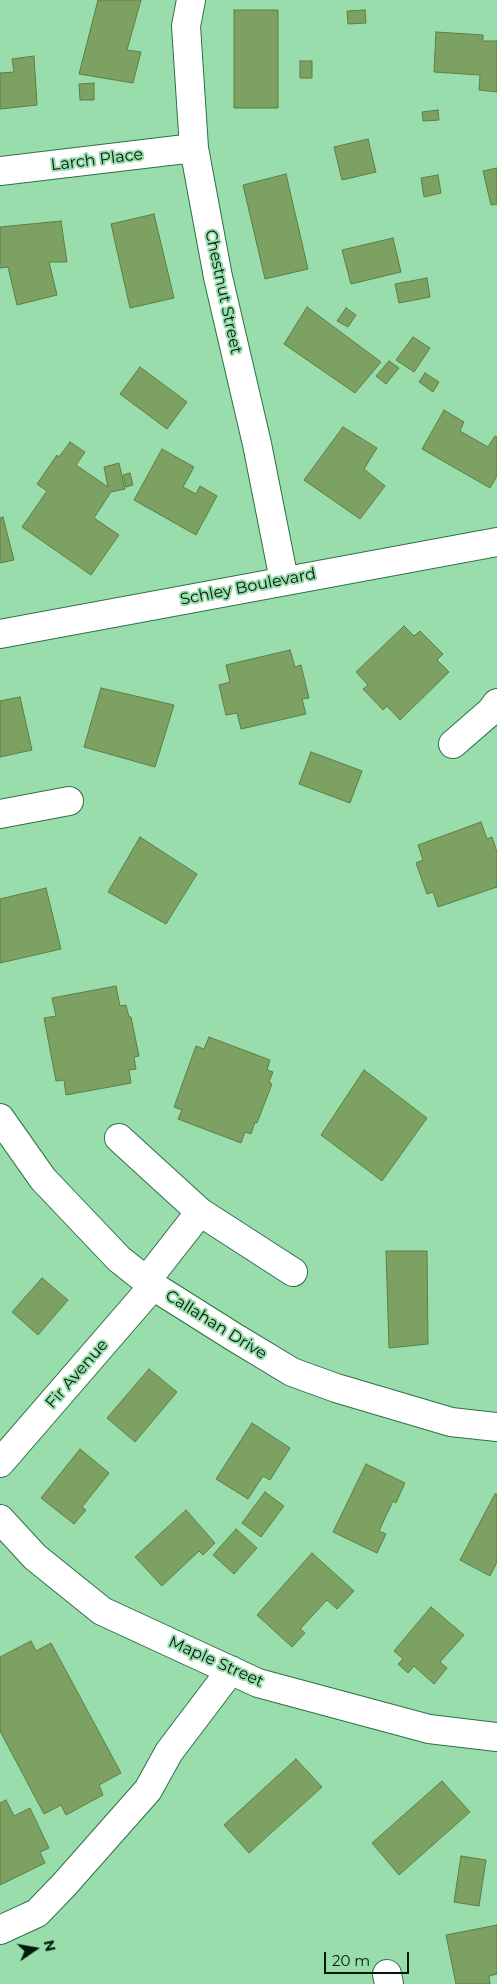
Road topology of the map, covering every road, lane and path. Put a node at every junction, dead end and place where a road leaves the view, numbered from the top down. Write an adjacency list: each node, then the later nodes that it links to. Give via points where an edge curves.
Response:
1 (191, 0): 2 (street, Chestnut Street, via 186,26)
2 (194, 148): 3 (street, Larch Place); 5 (street, Chestnut Street, via 218,277 257,444)
3 (0, 171)
4 (497, 542): 5 (street, Schley Boulevard)
5 (284, 580): 6 (street, Schley Boulevard)
6 (0, 634)
7 (497, 703): 8 (street)
8 (453, 744)
9 (69, 801): 10 (street)
10 (0, 814)
11 (0, 1118): 15 (street, Callahan Drive, via 43,1179 119,1258)
12 (119, 1138): 13 (street)
13 (200, 1212): 14 (street); 15 (street, Fir Avenue)
14 (292, 1272)
15 (150, 1283): 16 (street, Callahan Drive, via 292,1372 451,1422); 17 (street, Fir Avenue)
16 (497, 1427)
17 (0, 1463)
18 (0, 1520): 19 (street, Maple Street, via 34,1557 102,1611)
19 (231, 1670): 20 (street, Maple Street, via 258,1683 430,1729); 21 (street, via 169,1752 148,1790 64,1886 37,1913)
20 (497, 1736)
21 (0, 1930)

